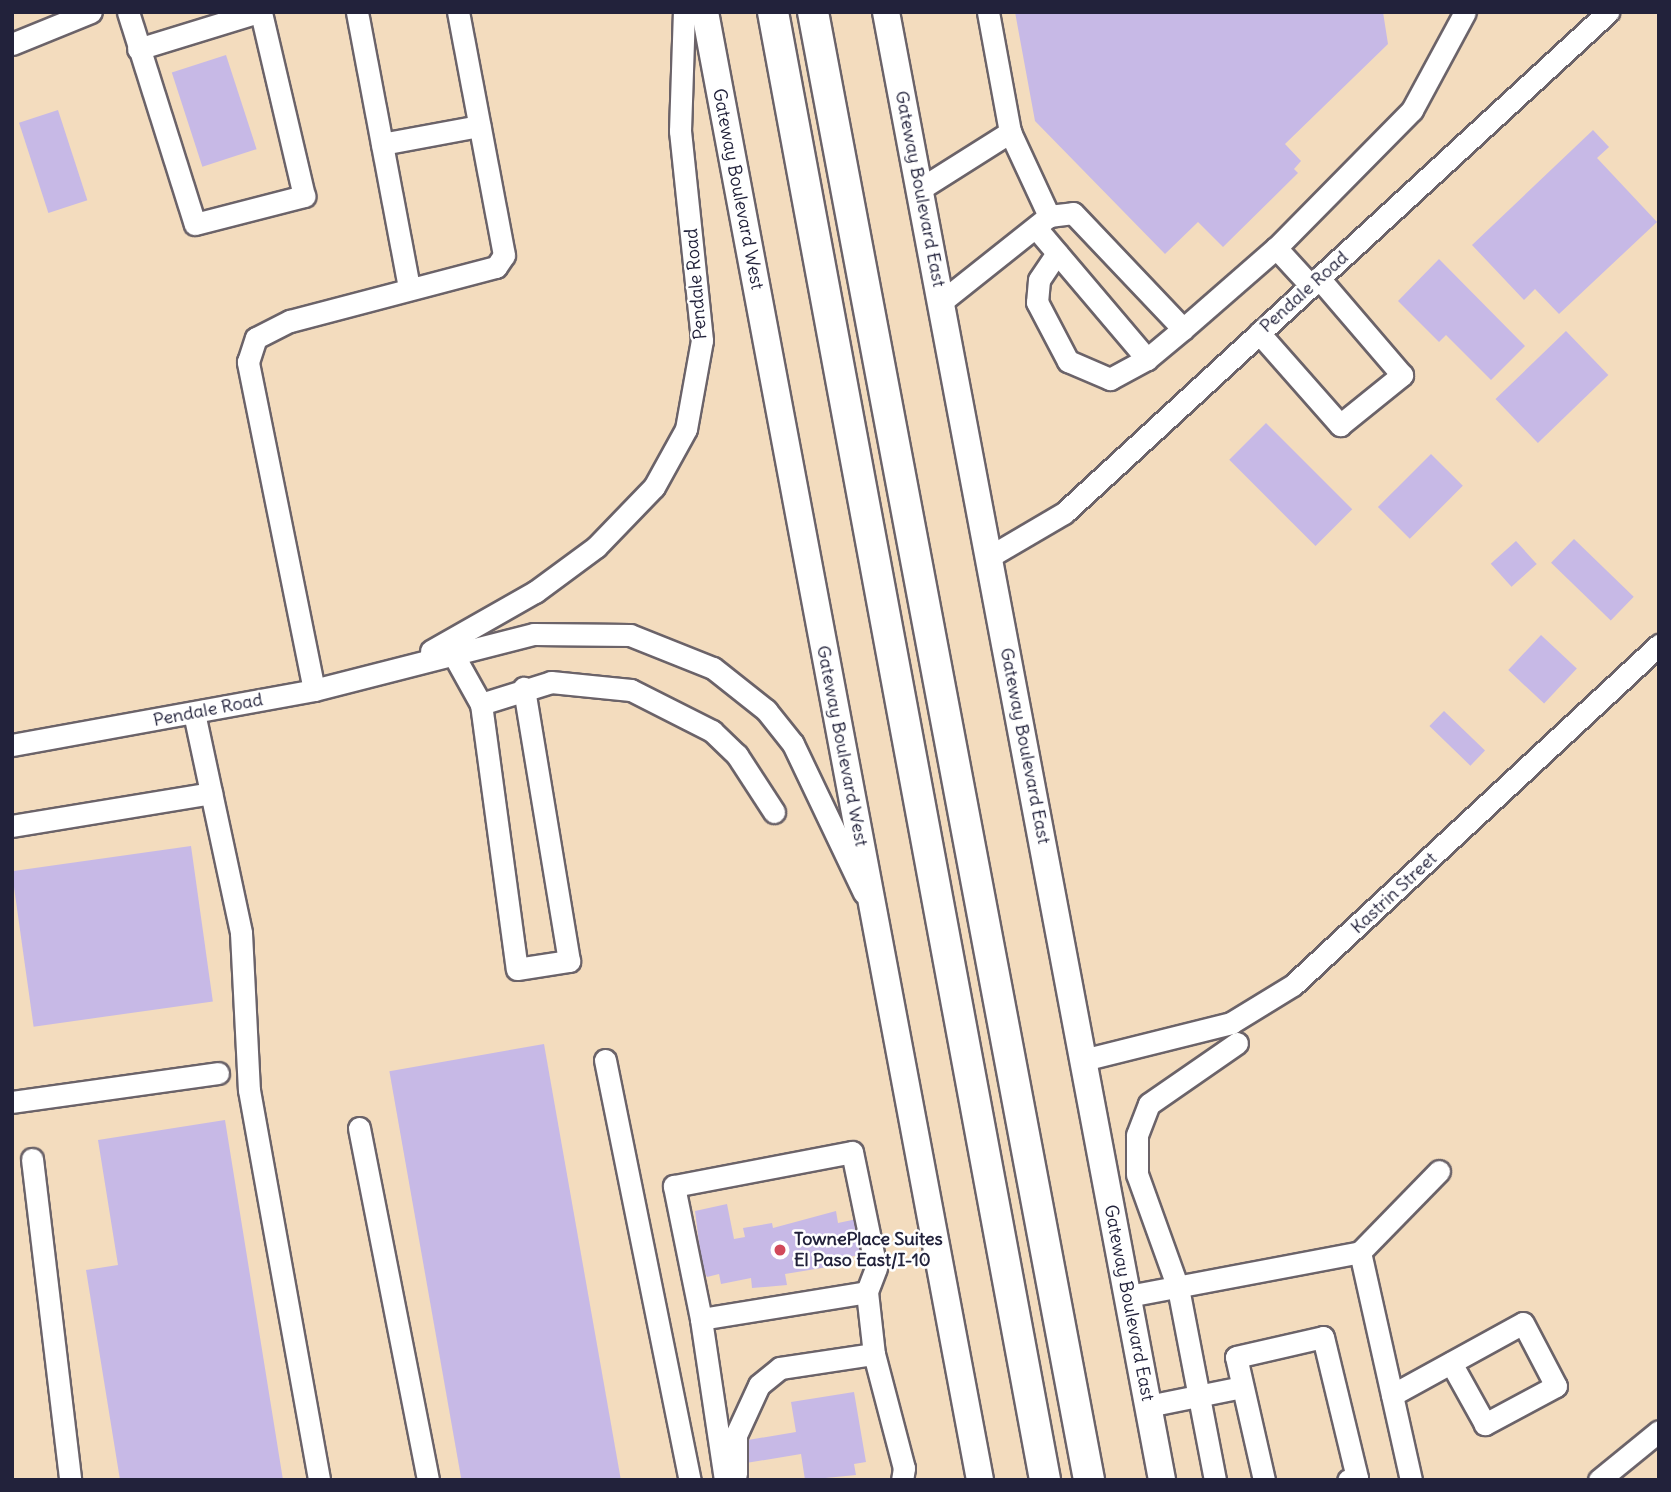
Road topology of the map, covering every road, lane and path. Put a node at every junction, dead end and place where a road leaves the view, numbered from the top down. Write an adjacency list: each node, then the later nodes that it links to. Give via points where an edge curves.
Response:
1 (91, 12): 14 (street)
2 (128, 12): 16 (street)
3 (260, 12): 16 (street); 16 (street, via 304,196 195,225)
4 (357, 12): 19 (street)
5 (458, 12): 17 (street)
6 (684, 12): 33 (street, Pendale Road, via 680,131 702,340 686,429 654,487 596,547 535,592)
7 (705, 12): 42 (main road, Gateway Boulevard West)
8 (773, 12): 71 (highway)
9 (813, 12): 72 (highway)
10 (887, 12): 20 (main road, Gateway Boulevard East)
11 (988, 12): 18 (street)
12 (1465, 12): 22 (street, via 1412,110)
13 (1608, 12): 24 (street, Pendale Road)
14 (69, 15): 15 (street)
15 (12, 44)
16 (138, 49)
17 (479, 126): 19 (street); 25 (street, via 504,255 496,267)
18 (1010, 132): 20 (street); 21 (street)
19 (382, 144): 25 (street)
20 (920, 189): 26 (main road, Gateway Boulevard East)
21 (1042, 222): 23 (street); 26 (street); 27 (street, via 1073,214)
22 (1276, 248): 24 (street); 27 (street)
23 (1057, 253): 29 (street); 29 (street, via 1038,280 1037,302 1068,361 1110,379)
24 (1315, 282): 28 (street, Pendale Road); 28 (street, via 1402,375 1340,425)
25 (409, 286): 35 (street, via 290,321 256,338 248,362)
26 (941, 302): 30 (main road, Gateway Boulevard East)
27 (1183, 329): 29 (street)
28 (1259, 333): 30 (street, Pendale Road, via 1064,513)
29 (1147, 359)
30 (989, 557): 44 (main road, Gateway Boulevard East)
31 (1659, 645): 44 (street, Kastrin Street, via 1293,985 1231,1023)
32 (453, 654): 33 (street, Pendale Road); 36 (street); 42 (street, Pendale Road, via 534,634 592,631 653,641 713,668 766,710 793,744)
33 (401, 666): 35 (street, Pendale Road)
34 (524, 688): 36 (street); 36 (street, via 569,961 517,969); 40 (street, via 594,683 667,704 737,755)
35 (314, 690): 37 (street, Pendale Road)
36 (481, 704)
37 (194, 713): 38 (street, Pendale Road); 39 (street)
38 (12, 745)
39 (211, 793): 41 (street); 65 (street, via 241,933 249,1090)
40 (774, 812)
41 (12, 827)
42 (874, 913): 70 (main road, Gateway Boulevard West)
43 (1237, 1043): 52 (street, via 1149,1104 1137,1135 1137,1174)
44 (1083, 1059): 54 (main road, Gateway Boulevard East)
45 (605, 1060): 67 (street)
46 (218, 1073): 47 (street)
47 (12, 1102)
48 (359, 1128): 66 (street)
49 (32, 1159): 64 (street)
50 (1439, 1171): 51 (street)
51 (1360, 1252): 52 (street); 60 (street)
52 (1178, 1288): 54 (street); 59 (street)
53 (867, 1292): 55 (street); 55 (street, via 876,1268 852,1153 674,1186); 56 (street)
54 (1128, 1296): 61 (main road, Gateway Boulevard East)
55 (701, 1319): 68 (street)
56 (874, 1354): 63 (street); 69 (street, via 774,1373 740,1421)
57 (1451, 1363): 57 (street, via 1523,1323 1556,1386 1485,1424); 60 (street)
58 (1242, 1387): 59 (street); 75 (street); 76 (street, via 1236,1357 1324,1338 1357,1478)
59 (1197, 1395): 61 (street); 74 (street)
60 (1392, 1395): 77 (street)
61 (1148, 1406): 73 (main road, Gateway Boulevard East)
62 (1659, 1431): 78 (street)
63 (903, 1477)
64 (69, 1480)
65 (319, 1480)
66 (428, 1480)
67 (690, 1480)
68 (725, 1480)
69 (736, 1480)
70 (980, 1480)
71 (1045, 1480)
72 (1089, 1480)
73 (1162, 1480)
74 (1215, 1480)
75 (1264, 1480)
76 (1348, 1480)
77 (1411, 1480)
78 (1599, 1480)

